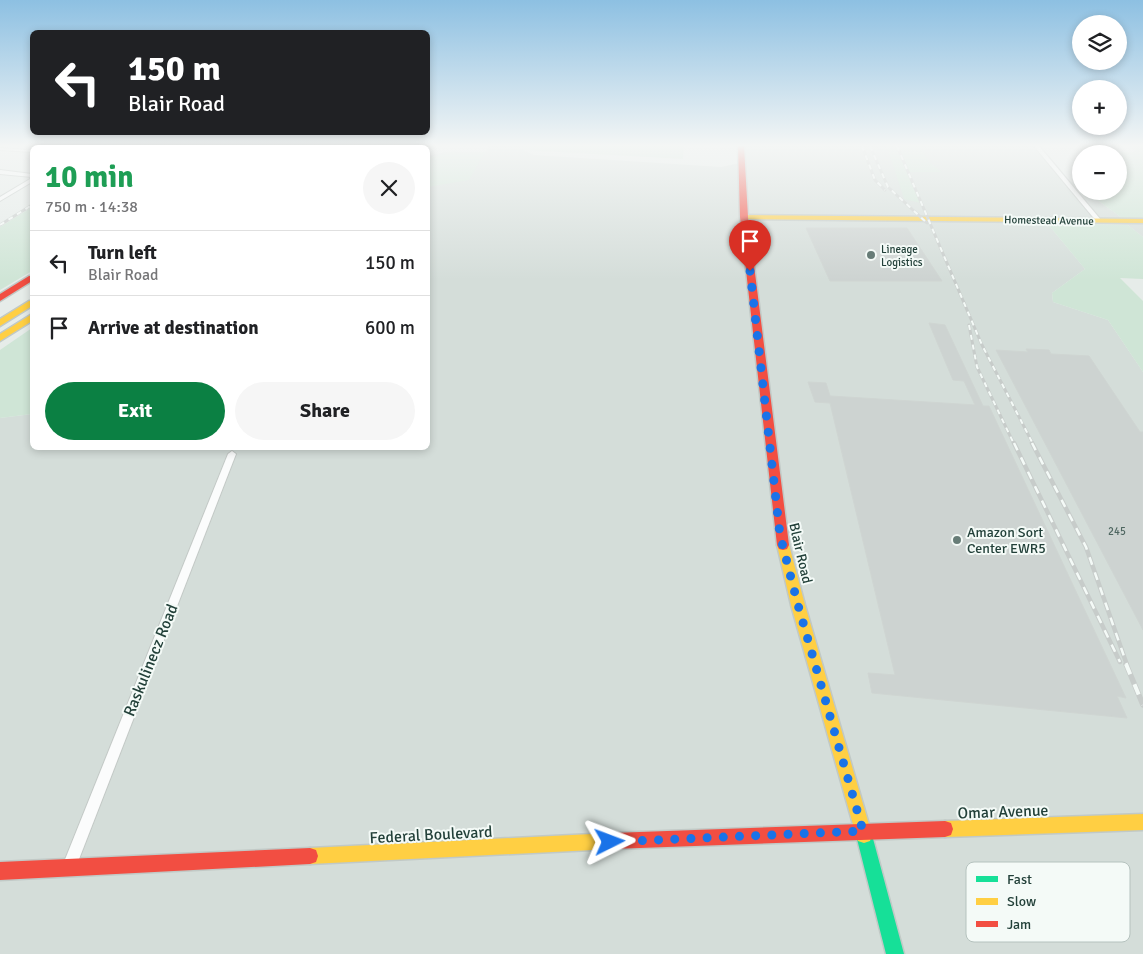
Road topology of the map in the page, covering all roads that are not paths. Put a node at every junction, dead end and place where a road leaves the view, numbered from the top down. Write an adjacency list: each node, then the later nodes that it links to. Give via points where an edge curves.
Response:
1 (14, 191): 4 (street)
2 (743, 191): 5 (main road, Blair Road)
3 (1073, 191): 6 (street)
4 (0, 199)
5 (744, 217): 6 (main road, Homestead Avenue); 18 (main road, Blair Road, via 780,535)
6 (1099, 221): 7 (main road, Homestead Avenue)
7 (1143, 221)
8 (30, 279): 10 (main road)
9 (30, 292): 12 (main road)
10 (0, 298)
11 (30, 304): 14 (main road)
12 (0, 311)
13 (30, 317): 15 (main road)
14 (0, 324)
15 (0, 338)
16 (232, 454): 19 (street, Raskulinecz Road)
17 (1143, 822): 18 (main road, Omar Avenue)
18 (863, 831): 19 (main road, Federal Boulevard); 21 (main road, Blair Road)
19 (69, 867): 20 (main road, Federal Boulevard)
20 (0, 871)
21 (896, 954)

